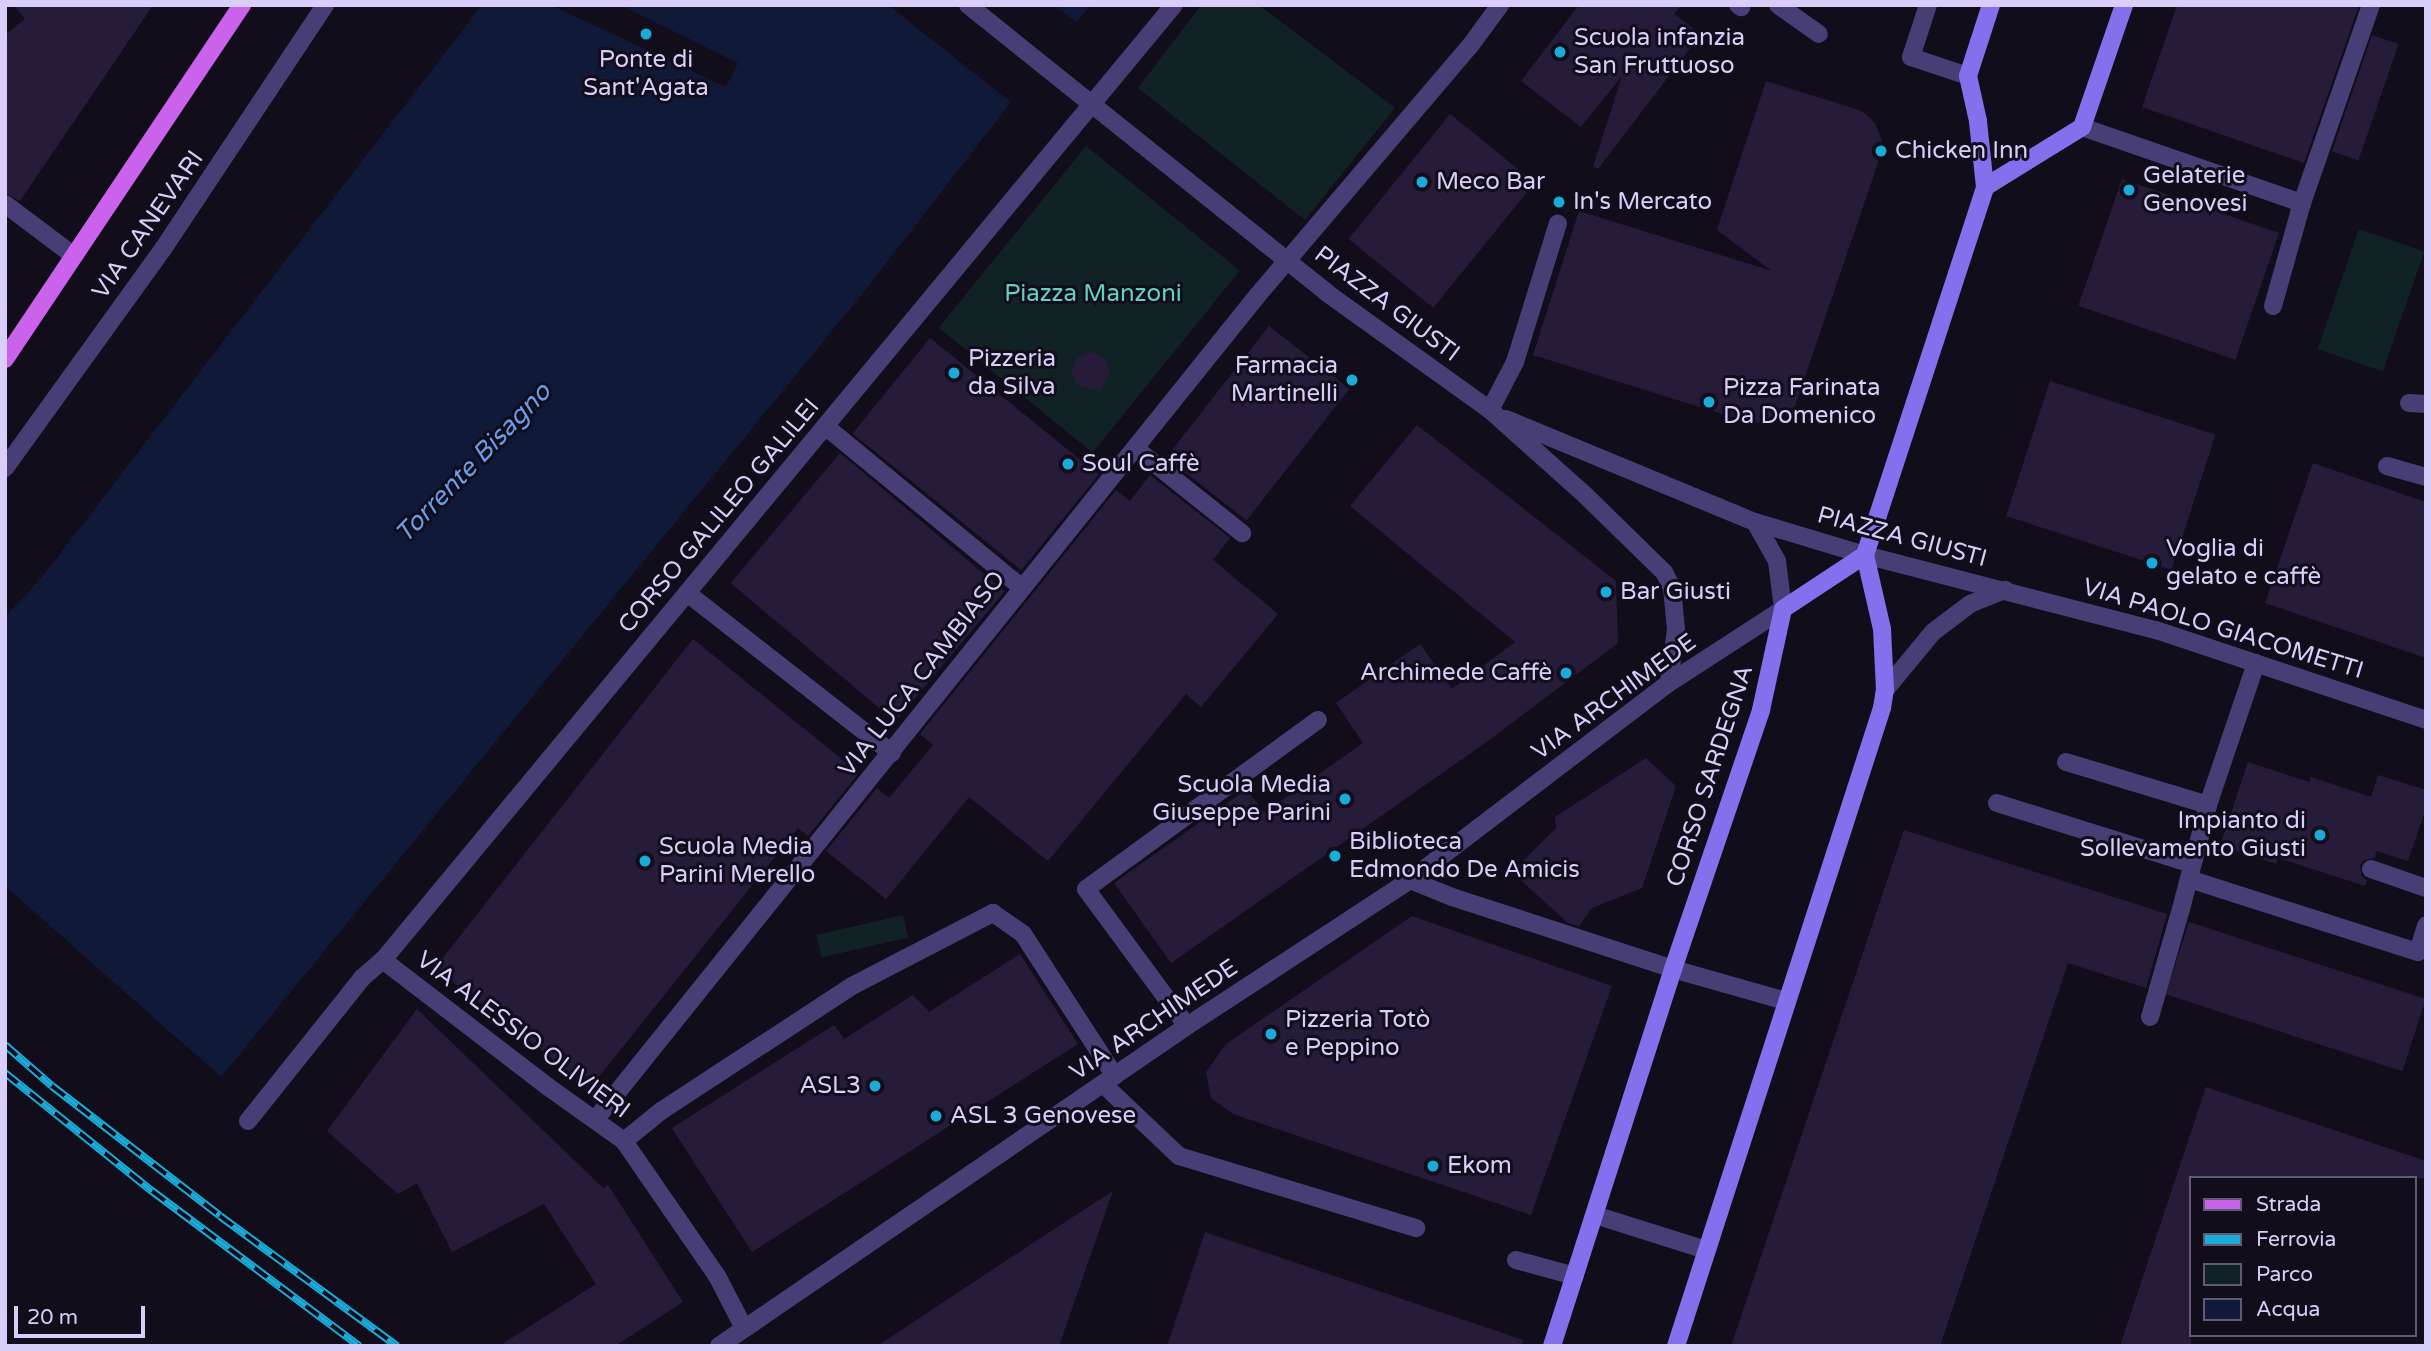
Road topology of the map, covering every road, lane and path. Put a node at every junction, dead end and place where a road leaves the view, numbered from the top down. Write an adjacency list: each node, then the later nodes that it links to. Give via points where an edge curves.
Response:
1 (242, 5): 19 (main road, VIA CANEVARI)
2 (325, 5): 27 (street, VIA CANEVARI, via 163,249)
3 (968, 5): 13 (street)
4 (1174, 5): 13 (street, CORSO GALILEO GALILEI)
5 (1500, 5): 20 (street)
6 (1778, 5): 11 (street)
7 (1928, 5): 12 (street, via 1912,57)
8 (1991, 5): 12 (main road)
9 (2124, 5): 14 (main road)
10 (2371, 5): 16 (street)
11 (1819, 34)
12 (1968, 76): 15 (main road)
13 (1094, 105): 20 (street); 24 (street, CORSO GALILEO GALILEI)
14 (2082, 127): 15 (main road); 16 (street)
15 (1985, 187): 31 (main road)
16 (2302, 203): 21 (street)
17 (5, 204): 19 (street)
18 (1558, 223): 23 (street, via 1515,362)
19 (74, 256): 22 (main road, VIA CANEVARI)
20 (1290, 260): 23 (street, PIAZZA GIUSTI, via 1327,293); 25 (street, VIA LUCA CAMBIASO)
21 (2273, 306)
22 (5, 359)
23 (1491, 412): 29 (street, PIAZZA GIUSTI); 37 (street, PIAZZA GIUSTI, via 1586,495 1664,572 1672,588 1676,629)
24 (825, 426): 32 (street); 34 (street, CORSO GALILEO GALILEI)
25 (1135, 448): 30 (street); 32 (street, VIA LUCA CAMBIASO)
26 (2387, 466): 28 (street)
27 (5, 468)
28 (2426, 477)
29 (1755, 522): 31 (street, PIAZZA GIUSTI); 35 (street, via 1777,561)
30 (1242, 533)
31 (1865, 555): 33 (street, PIAZZA GIUSTI); 35 (main road); 38 (main road, via 1882,629)
32 (1021, 588): 41 (street, VIA LUCA CAMBIASO)
33 (2005, 590): 36 (street, VIA PAOLO GIACOMETTI, via 2156,630); 38 (street, PIAZZA GIUSTI, via 1970,604 1933,632)
34 (687, 593): 41 (street); 51 (street, CORSO GALILEO GALILEI)
35 (1783, 609): 37 (street, VIA ARCHIMEDE); 52 (main road, CORSO SARDEGNA, via 1761,710)
36 (2256, 663): 40 (street, VIA PAOLO GIACOMETTI); 44 (street)
37 (1669, 683): 47 (street, VIA ARCHIMEDE)
38 (1885, 690): 53 (main road)
39 (1318, 720): 55 (street, via 1086,889)
40 (2426, 720)
41 (892, 752): 57 (street, VIA LUCA CAMBIASO)
42 (2066, 762): 44 (street)
43 (1997, 803): 46 (street)
44 (2208, 805): 46 (street)
45 (2371, 869): 48 (street)
46 (2190, 871): 50 (street); 54 (street)
47 (1410, 880): 52 (street); 55 (street, VIA ARCHIMEDE)
48 (2426, 888)
49 (2426, 925): 50 (street)
50 (2422, 956)
51 (383, 960): 57 (street, VIA ALESSIO OLIVIERI); 58 (street, CORSO GALILEO GALILEI, via 362,978)
52 (1673, 969): 53 (street); 60 (main road, CORSO SARDEGNA)
53 (1786, 1001): 62 (main road)
54 (2150, 1017)
55 (1186, 1026): 56 (street, VIA ARCHIMEDE)
56 (1109, 1080): 59 (street, via 1023,934 993,913 852,986 661,1111); 61 (street, via 1179,1156); 65 (street, VIA ARCHIMEDE)
57 (595, 1120): 59 (street, VIA ALESSIO OLIVIERI)
58 (248, 1121)
59 (624, 1141): 65 (street, VIA ALESSIO OLIVIERI, via 717,1276)
60 (1595, 1214): 62 (street); 64 (main road, CORSO SARDEGNA)
61 (1416, 1228)
62 (1706, 1250): 68 (main road)
63 (1516, 1260): 64 (street)
64 (1574, 1276): 67 (main road, CORSO SARDEGNA)
65 (744, 1328): 66 (street, VIA ARCHIMEDE)
66 (719, 1346)
67 (1552, 1346)
68 (1676, 1346)

